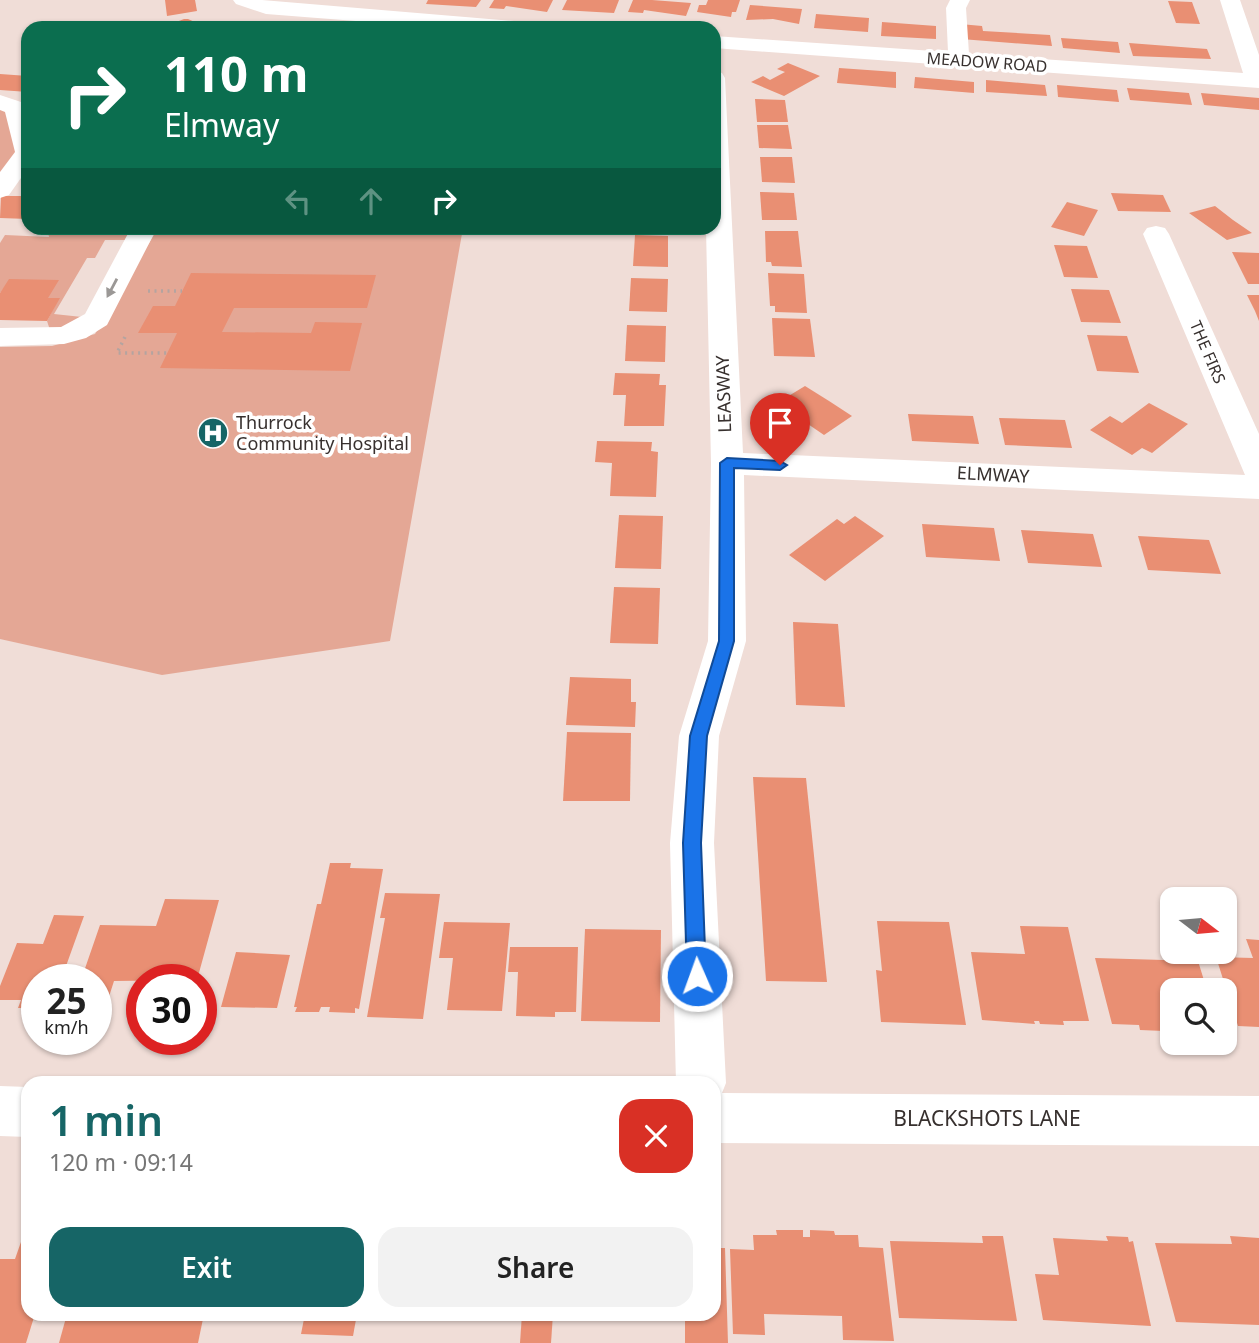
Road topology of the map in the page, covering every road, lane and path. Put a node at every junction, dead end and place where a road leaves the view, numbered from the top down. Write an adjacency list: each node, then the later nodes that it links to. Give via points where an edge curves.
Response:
1 (243, 0): 4 (street, via 266,8)
2 (960, 0): 6 (street, via 956,8)
3 (1230, 0): 7 (street)
4 (435, 21)
5 (721, 43): 6 (street, MEADOW ROAD)
6 (960, 60): 7 (street, MEADOW ROAD)
7 (1258, 81)
8 (0, 102): 9 (street, via 16,108)
9 (21, 128)
10 (21, 160): 11 (street)
11 (0, 190)
12 (1156, 234): 24 (street, THE FIRS)
13 (140, 235): 21 (street, one-way to 21, via 97,318 85,329 53,338)
14 (719, 235): 23 (street, LEASWAY)
15 (155, 280): 17 (path)
16 (137, 291): 17 (path)
17 (149, 291): 18 (path); 19 (path)
18 (182, 291)
19 (143, 303)
20 (130, 328): 22 (path, via 117,353)
21 (0, 337)
22 (168, 353)
23 (727, 463): 25 (street, ELMWAY); 26 (street, LEASWAY, via 727,641 699,736 692,843)
24 (1259, 471)
25 (1259, 487)
26 (701, 1076)
27 (0, 1111): 28 (street)
28 (21, 1112)
29 (721, 1118): 30 (street, BLACKSHOTS LANE)
30 (1259, 1121)

